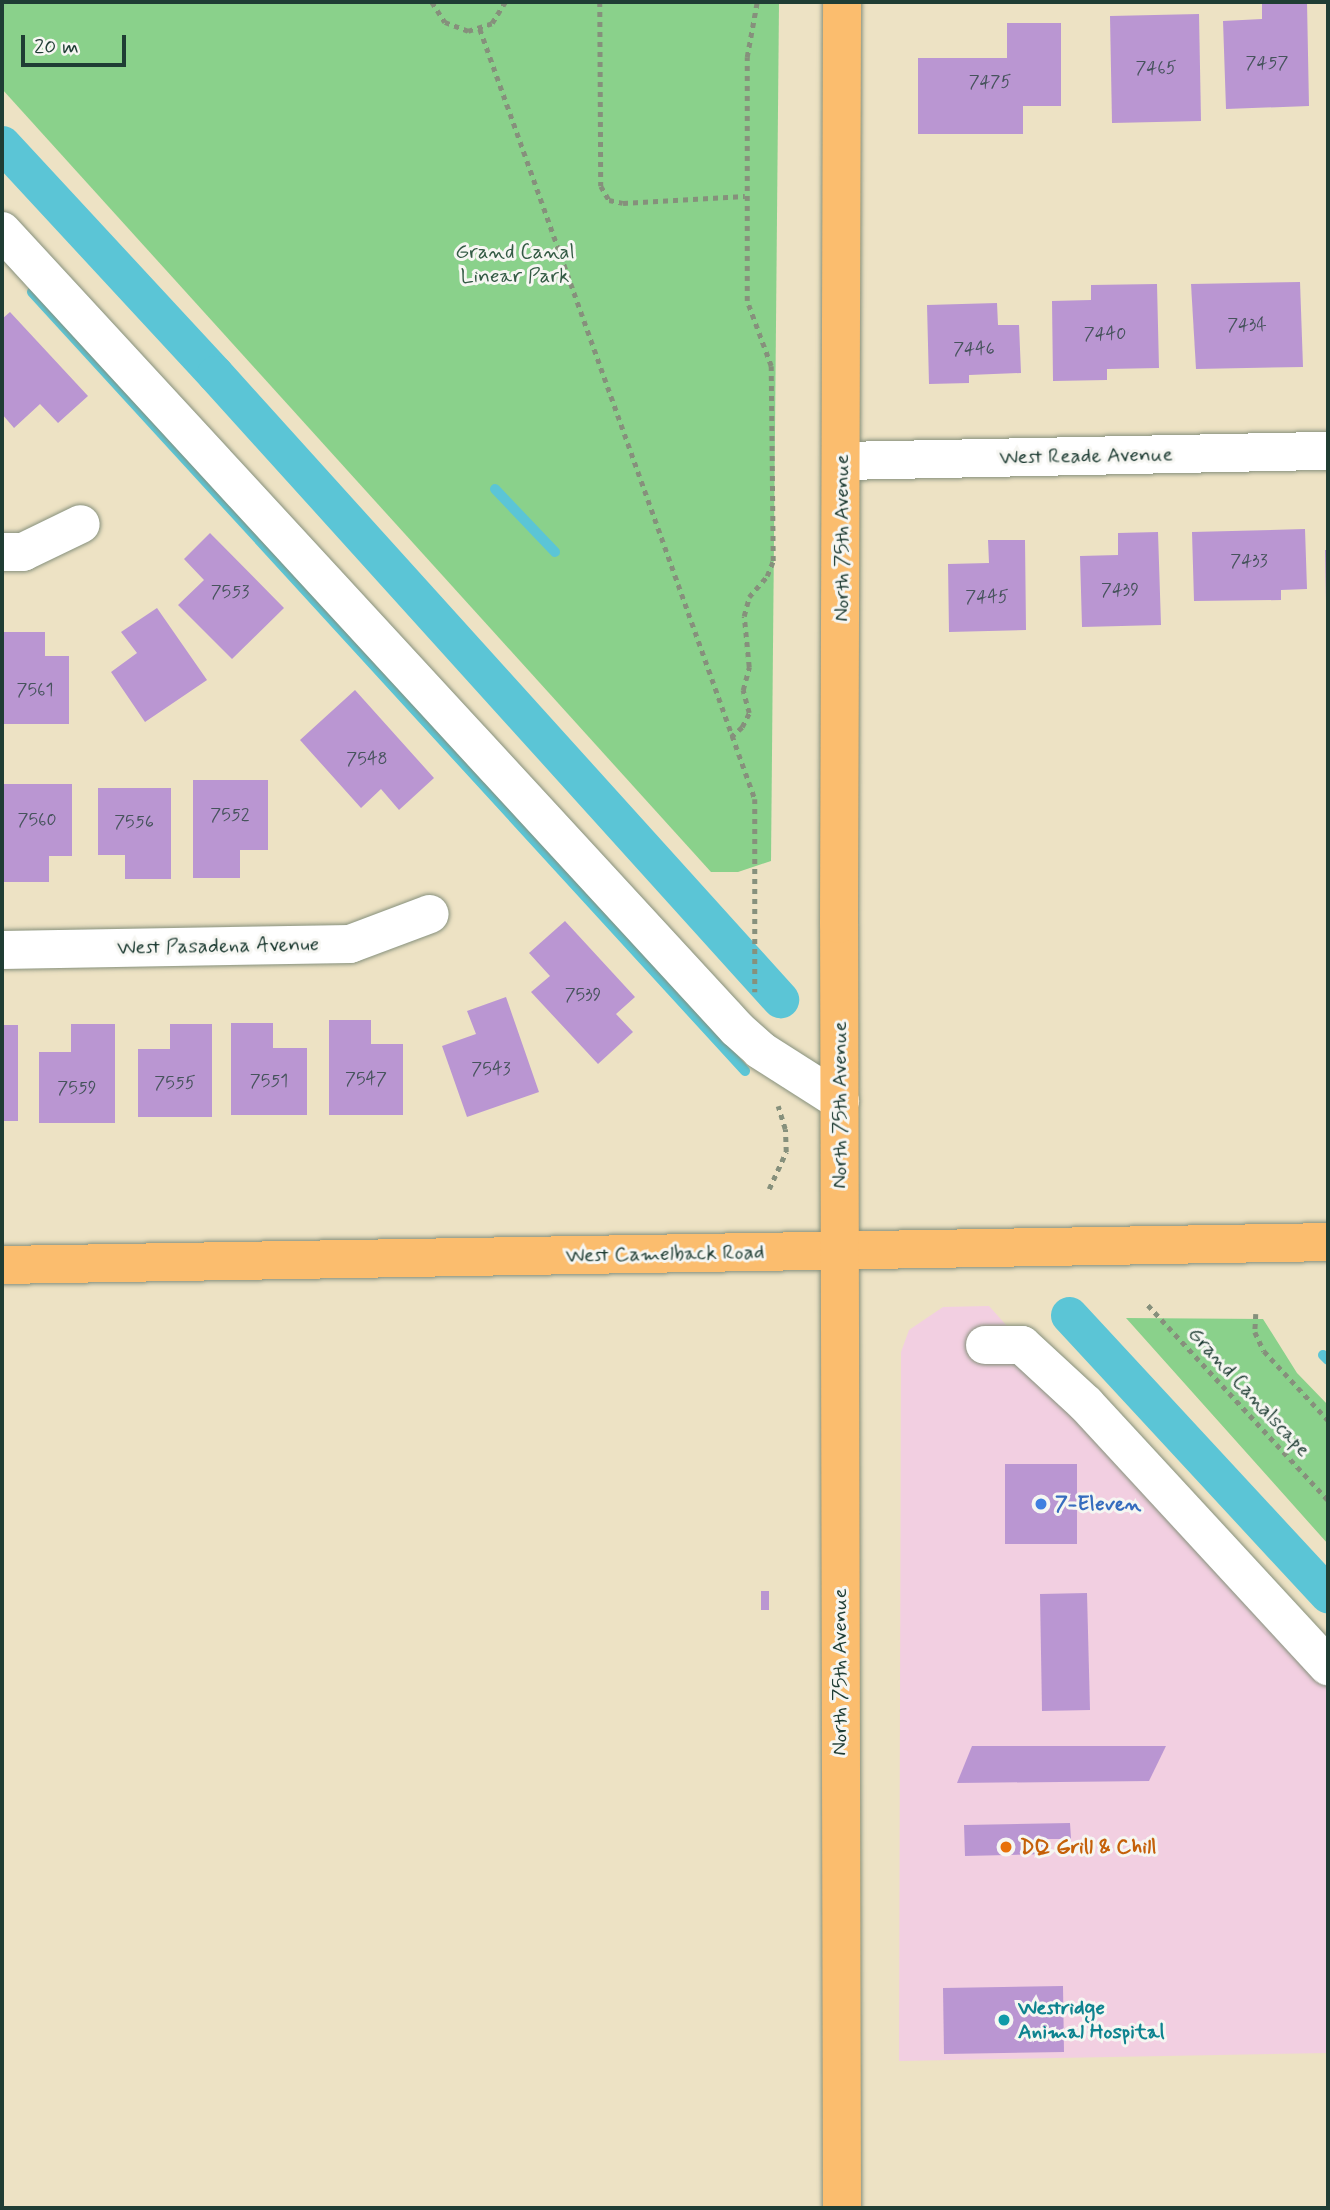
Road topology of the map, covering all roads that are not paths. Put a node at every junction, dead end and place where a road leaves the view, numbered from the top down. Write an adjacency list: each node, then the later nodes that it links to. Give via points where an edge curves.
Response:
1 (842, 2): 4 (main road, North 75th Avenue)
2 (2, 231): 9 (street, via 728,1019 760,1050)
3 (1328, 451): 4 (street, West Reade Avenue)
4 (843, 461): 9 (main road, North 75th Avenue)
5 (81, 524): 6 (street, via 23,552)
6 (2, 552)
7 (430, 914): 8 (street, West Pasadena Avenue, via 350,944)
8 (2, 950)
9 (840, 1101): 11 (main road, North 75th Avenue)
10 (1328, 1242): 11 (main road, West Camelback Road)
11 (841, 1251): 12 (main road, West Camelback Road); 15 (main road, North 75th Avenue)
12 (2, 1265)
13 (985, 1345): 14 (street, via 1022,1345 1086,1404)
14 (1328, 1665)
15 (842, 2208)

